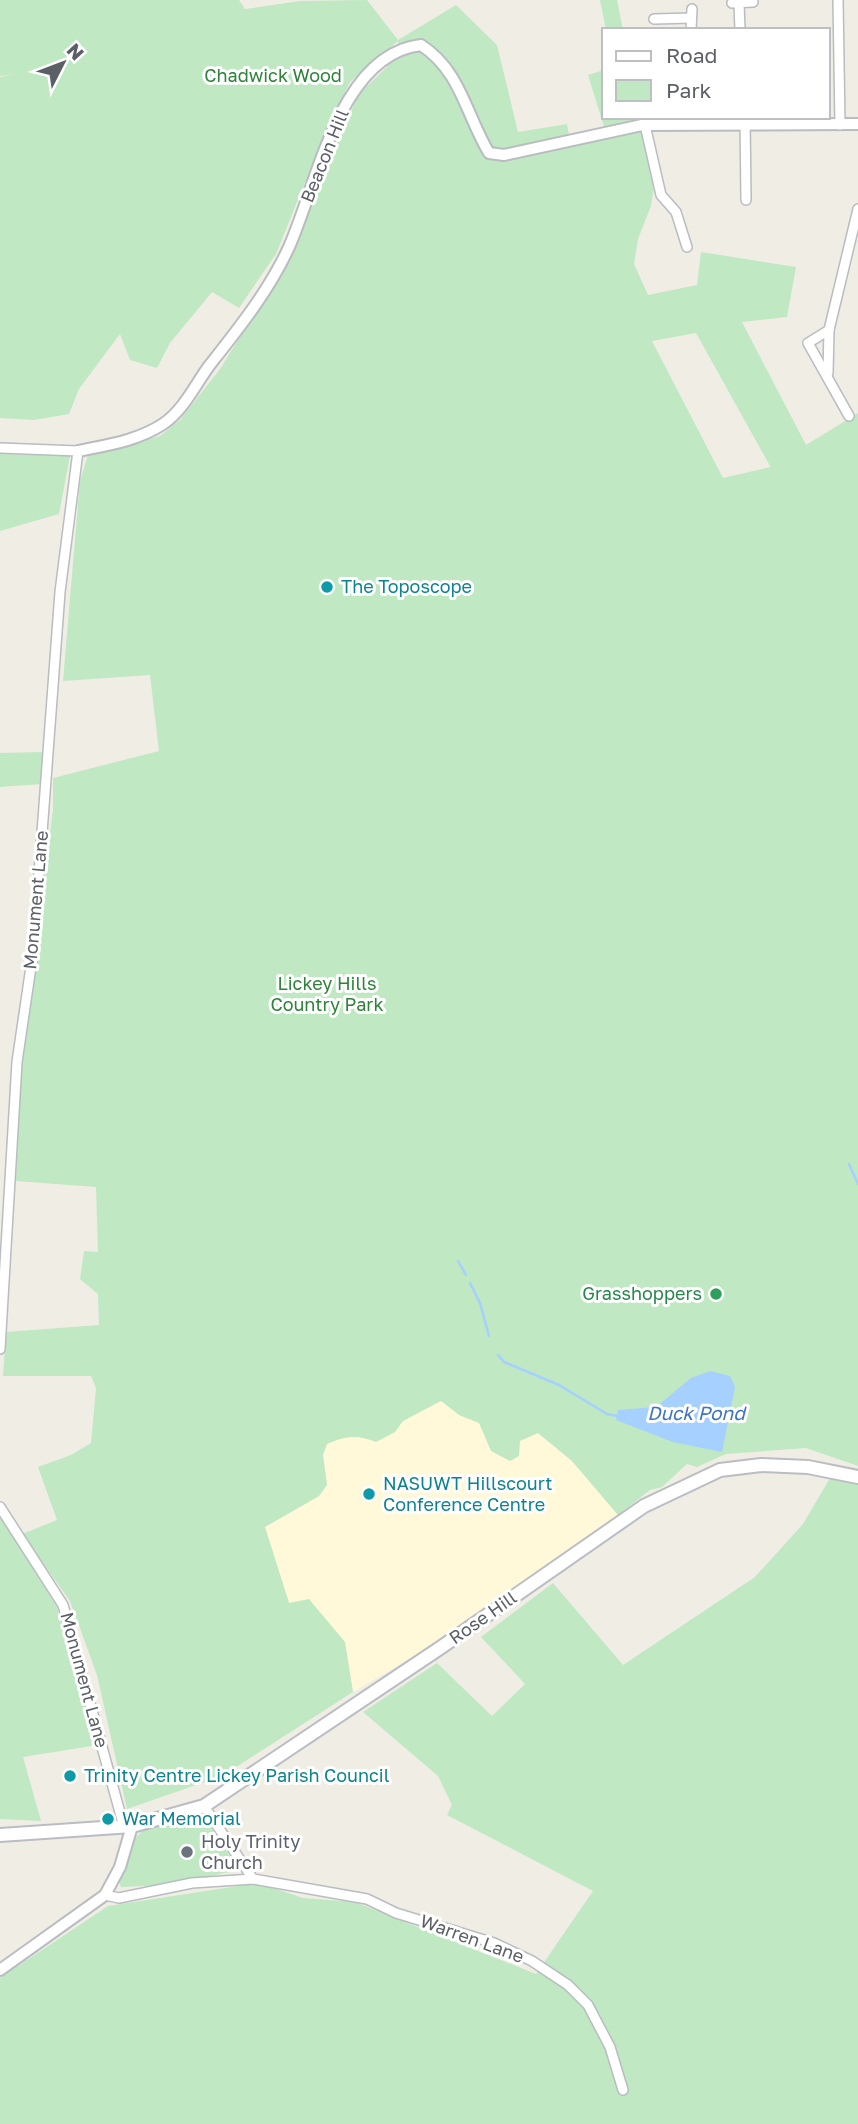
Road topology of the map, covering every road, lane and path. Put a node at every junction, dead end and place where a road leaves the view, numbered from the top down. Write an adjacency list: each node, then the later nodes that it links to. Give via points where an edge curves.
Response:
1 (838, 0): 10 (street)
2 (753, 2): 5 (street, via 736,4)
3 (654, 19): 4 (street, via 691,14)
4 (691, 28)
5 (740, 28)
6 (680, 122): 7 (street, Beacon Hill); 9 (street, Beacon Hill)
7 (745, 122): 10 (street, Beacon Hill); 11 (street)
8 (858, 124): 10 (street, Beacon Hill)
9 (645, 125): 13 (street, via 661,195 676,212); 20 (street, Beacon Hill, via 504,155 489,153 448,69 421,45 400,48 356,86 331,133 289,248 261,298 188,397 166,422 138,438)
10 (840, 125)
11 (746, 200)
12 (858, 209): 15 (street)
13 (687, 247)
14 (858, 263): 15 (street)
15 (846, 264): 16 (street)
16 (829, 330): 17 (street); 17 (street, via 808,343)
17 (828, 374): 18 (street)
18 (849, 416)
19 (0, 448): 20 (street)
20 (78, 452): 21 (street, Monument Lane, via 60,592 33,953 17,1062)
21 (0, 1349)
22 (858, 1477): 24 (main road, Rose Hill, via 808,1467 761,1465 720,1470 654,1500)
23 (0, 1507): 25 (street, Monument Lane, via 63,1605)
24 (204, 1806): 25 (main road, Rose Hill); 27 (street)
25 (128, 1826): 26 (main road, Rose Hill); 28 (street, via 113,1886)
26 (0, 1835)
27 (253, 1879): 28 (street, Warren Lane, via 192,1883 118,1898); 30 (street, Warren Lane, via 367,1899 396,1913 494,1943 531,1961 568,1985 588,2005 610,2047)
28 (105, 1895): 29 (street)
29 (0, 1969)
30 (623, 2090)

